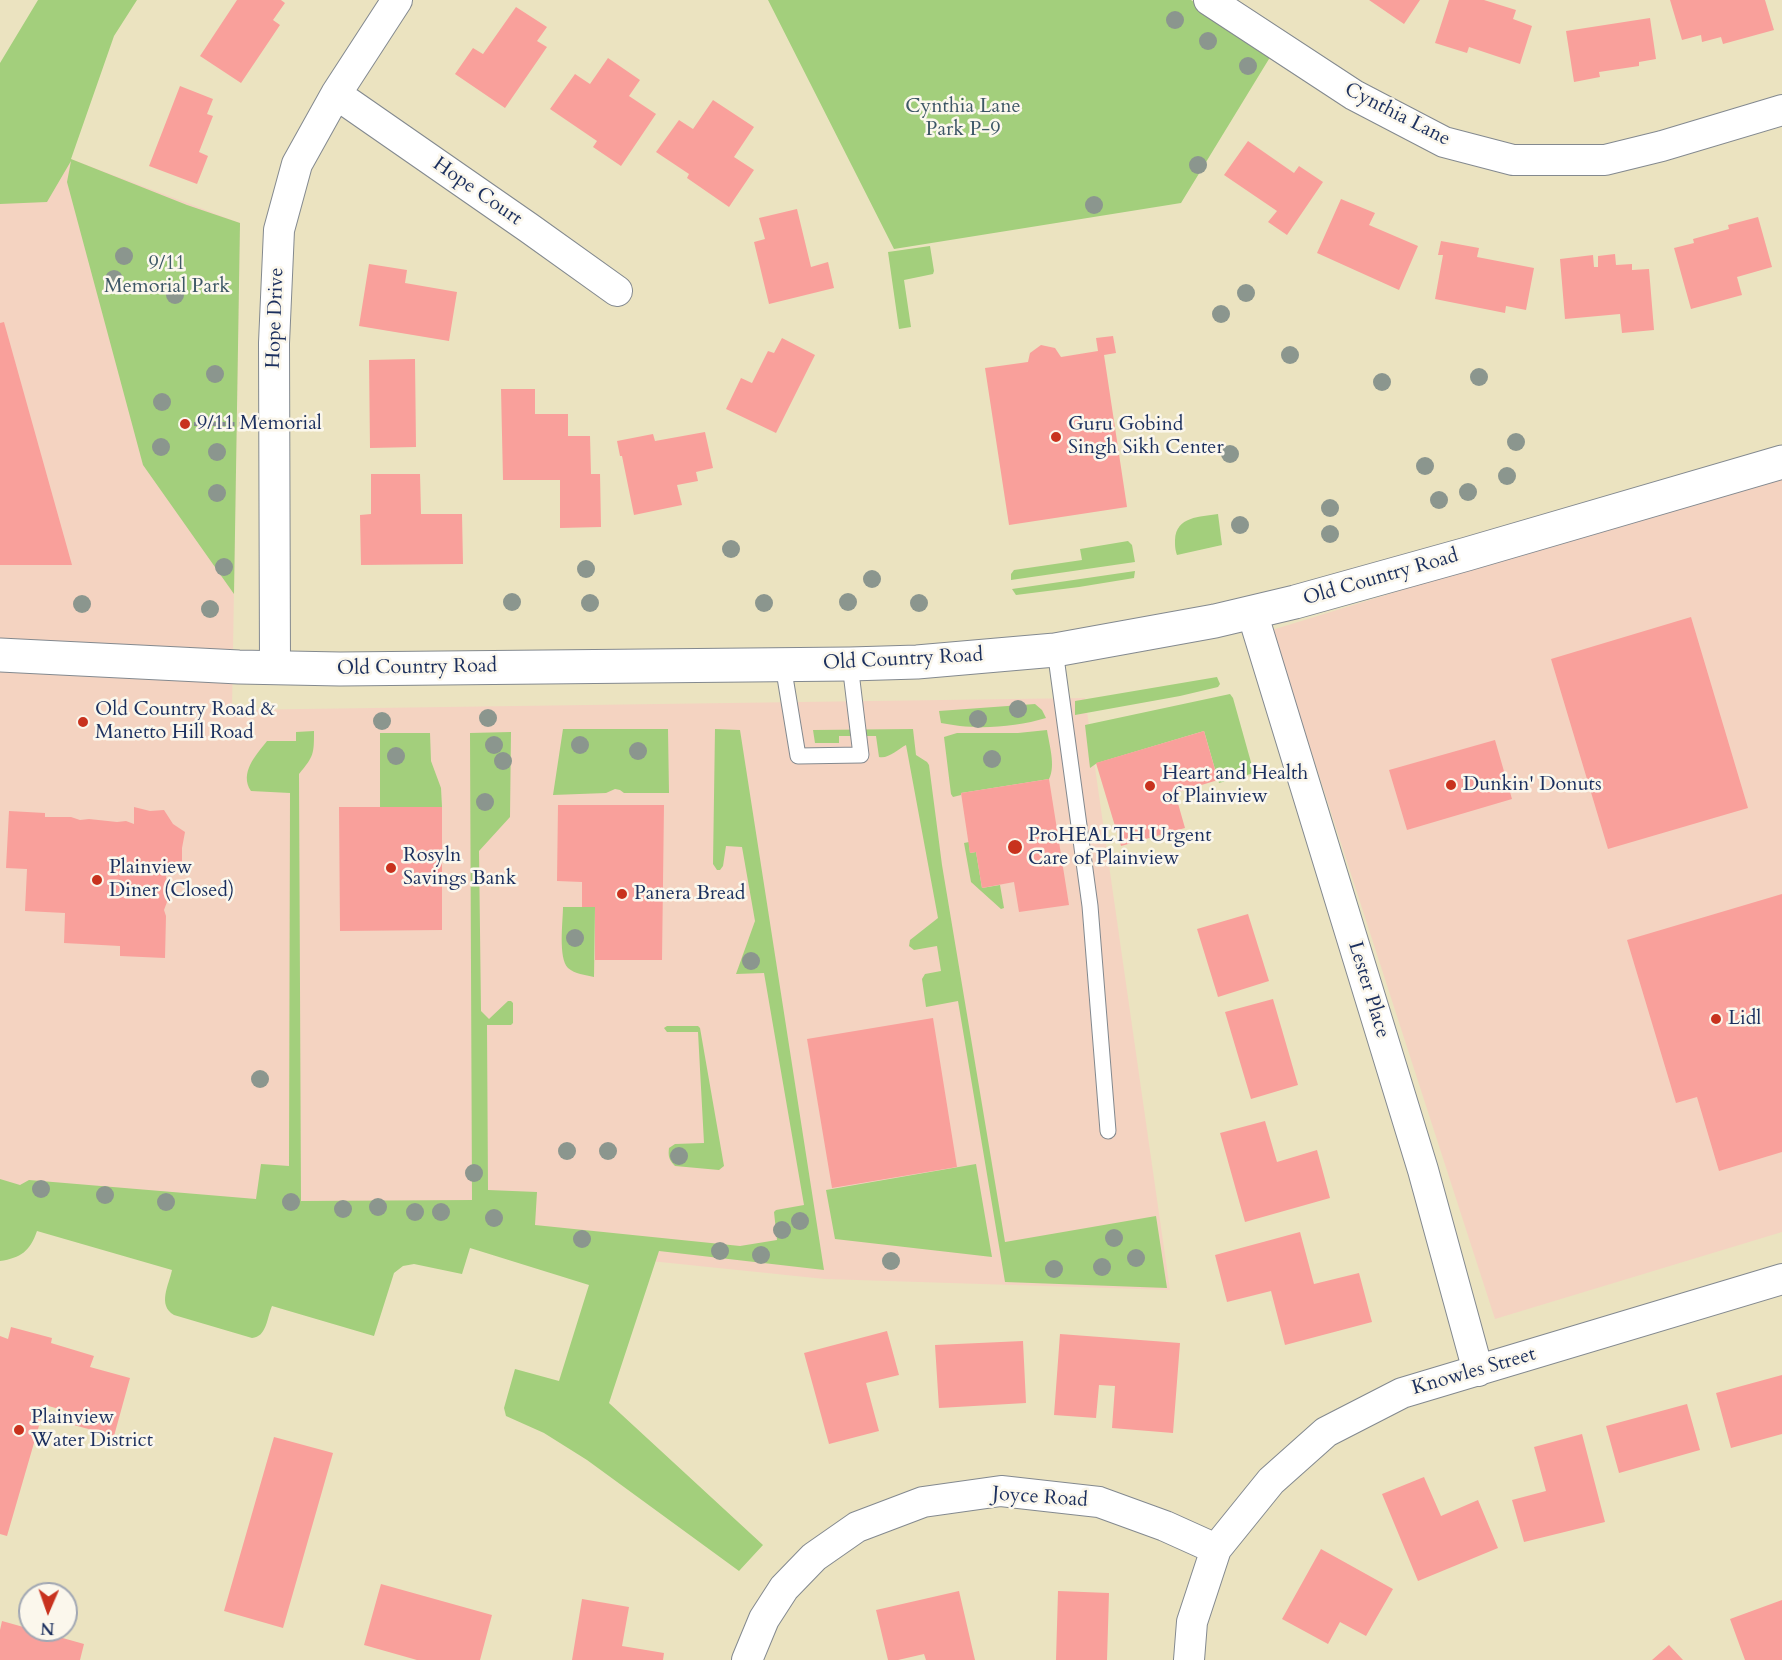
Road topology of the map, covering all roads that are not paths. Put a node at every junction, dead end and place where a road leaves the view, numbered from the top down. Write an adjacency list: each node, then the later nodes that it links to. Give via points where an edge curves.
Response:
1 (397, 0): 3 (street, Hope Drive)
2 (1209, 0): 4 (street, Cynthia Lane, via 1354,95 1434,137 1514,160 1605,160)
3 (336, 94): 5 (street, Hope Court); 12 (street, Hope Drive, via 297,164 279,230 274,344)
4 (1782, 110)
5 (617, 291)
6 (1782, 462): 7 (main road, Old Country Road)
7 (1252, 612): 8 (main road, Old Country Road); 15 (street, Lester Place, via 1423,1170)
8 (1054, 650): 10 (main road, Old Country Road); 13 (lane, via 1090,906)
9 (0, 655): 12 (main road, Old Country Road)
10 (850, 664): 11 (main road, Old Country Road); 11 (lane, via 861,755 798,756)
11 (783, 665): 12 (main road, Old Country Road)
12 (275, 667)
13 (1108, 1131)
14 (1782, 1279): 15 (street, Knowles Street)
15 (1479, 1371): 16 (street, Knowles Street, via 1402,1393 1326,1432 1271,1481)
16 (1216, 1549): 17 (street, Joyce Road, via 1099,1502 1001,1491 923,1502 857,1527 814,1557 784,1588 764,1618); 18 (street, via 1192,1622)
17 (747, 1660)
18 (1189, 1660)

